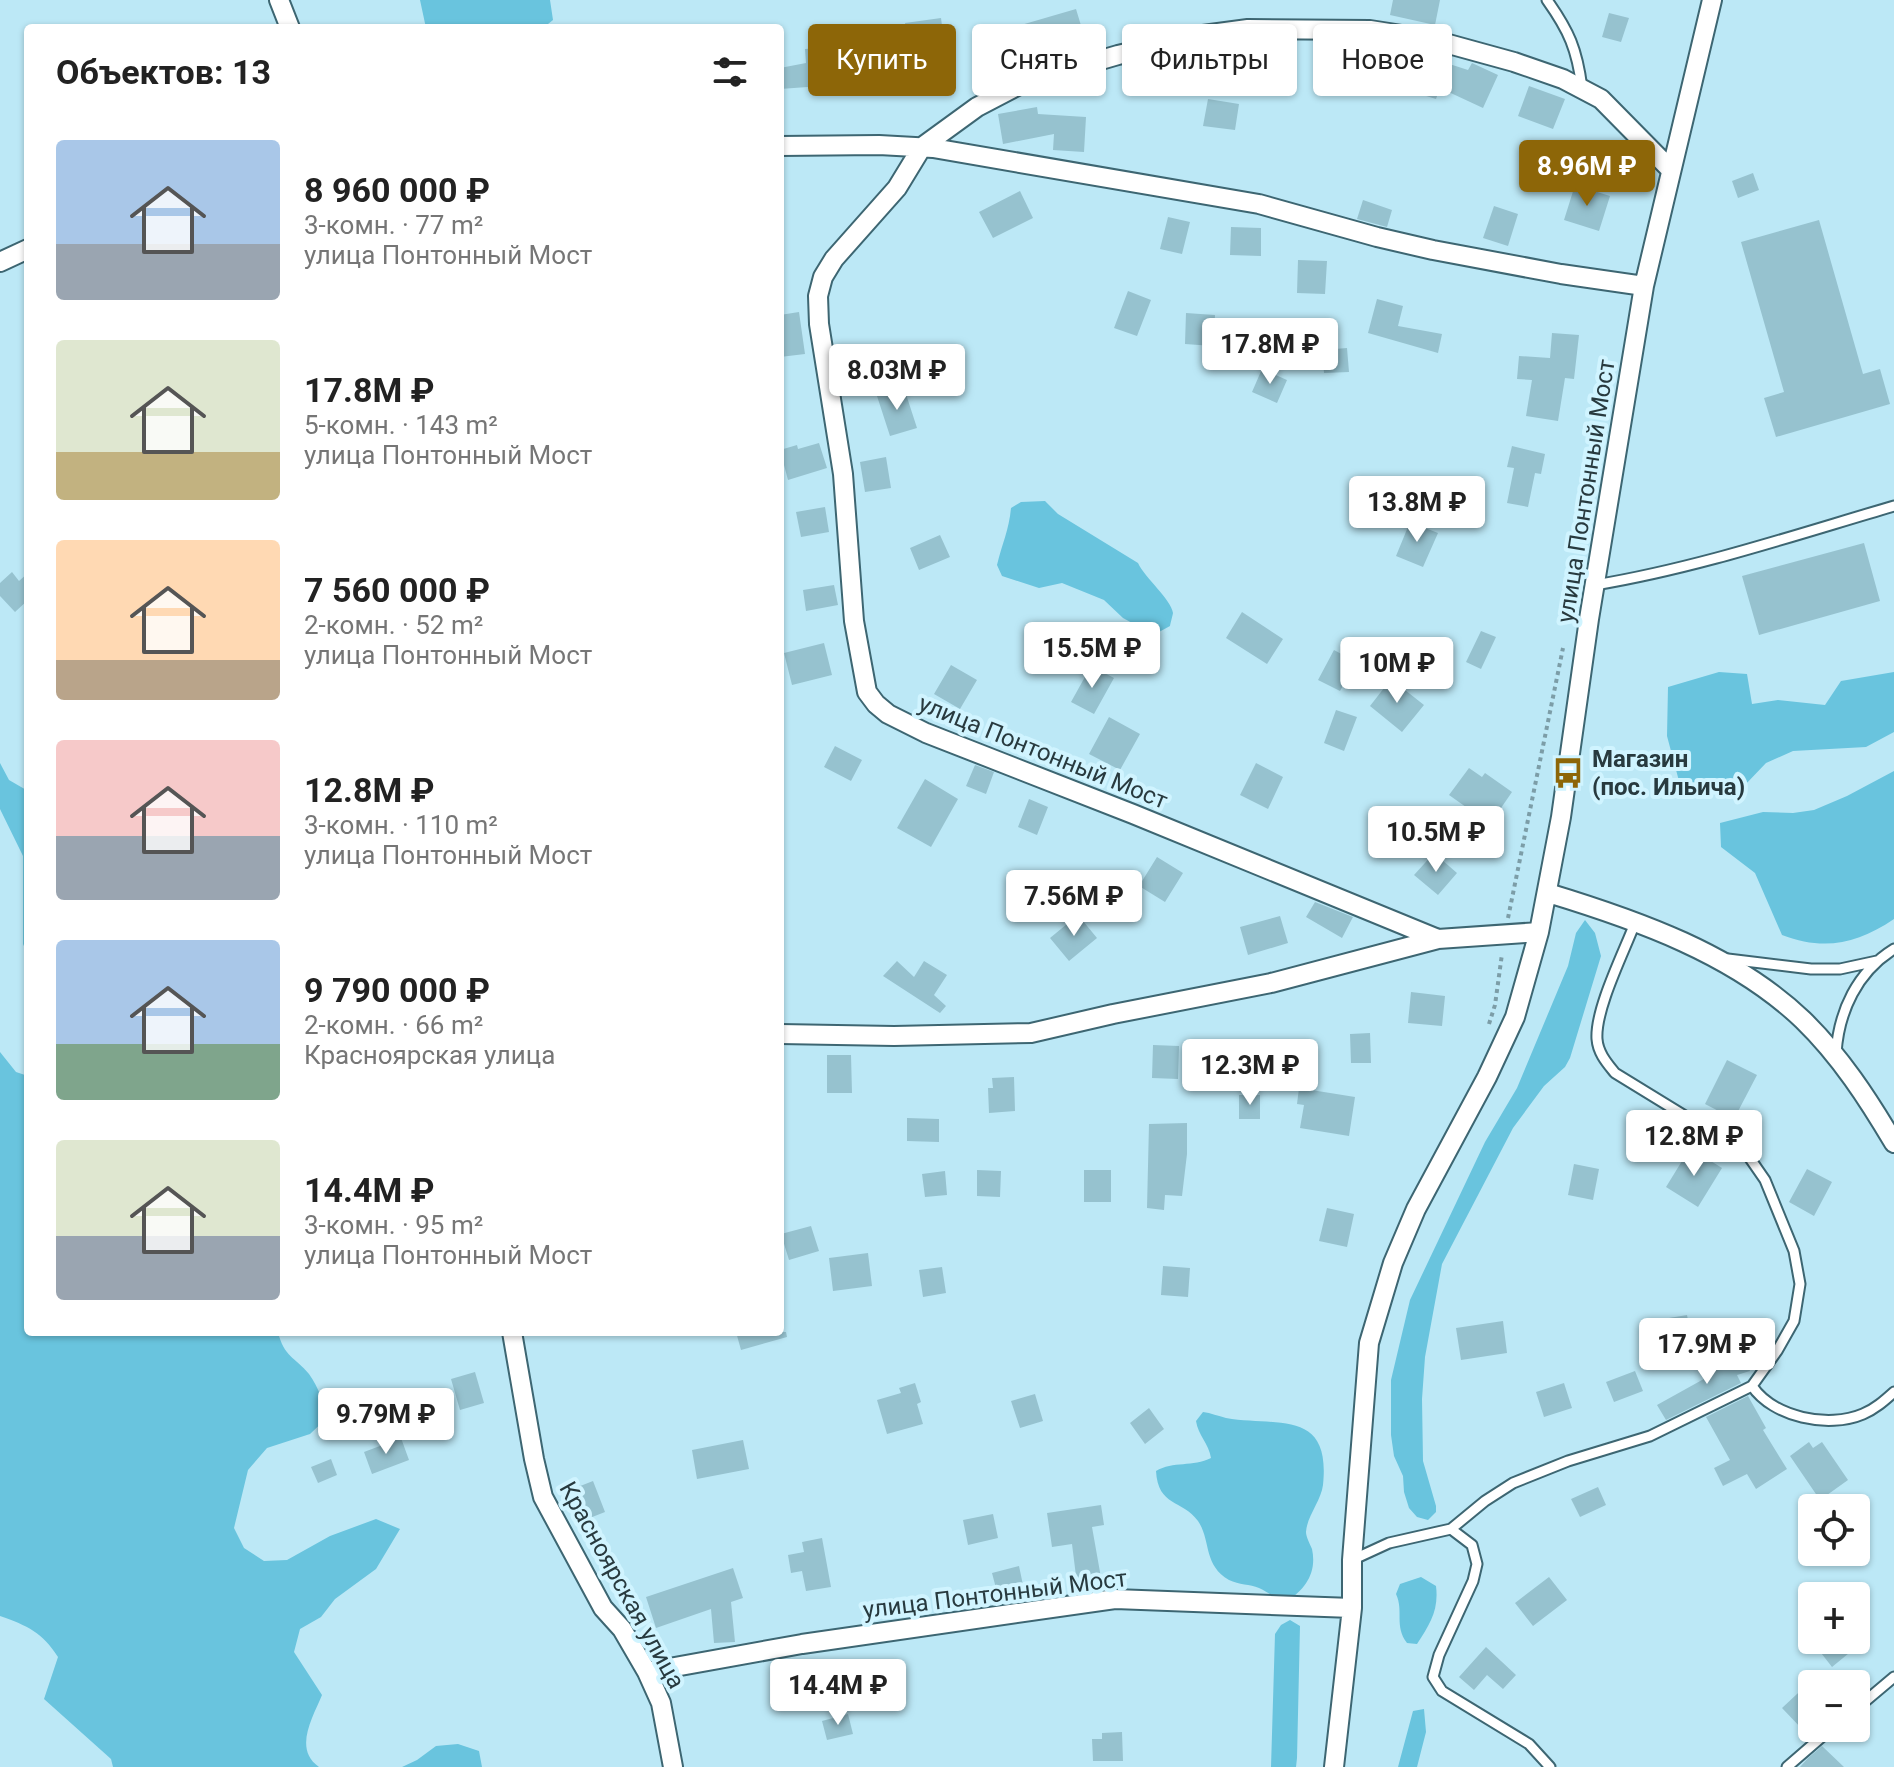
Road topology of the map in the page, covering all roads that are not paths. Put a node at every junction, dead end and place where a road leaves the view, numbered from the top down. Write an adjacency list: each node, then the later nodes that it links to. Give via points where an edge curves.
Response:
1 (279, 0): 4 (street)
2 (1547, 0): 5 (lane, via 1568,30)
3 (1712, 0): 8 (street, улица Понтонный Мост)
4 (288, 24)
5 (1583, 89): 7 (street, улица Понтонный Мост, via 1514,62 1434,40 1370,30 1248,29 1118,55 1025,82 977,107); 8 (street, улица Понтонный Мост, via 1601,99)
6 (784, 146): 7 (street)
7 (922, 147): 11 (street, via 1259,204 1433,250); 17 (street, улица Понтонный Мост, via 897,188 834,259 818,296 843,474 854,621 867,692 888,714 926,733)
8 (1671, 170): 11 (street, улица Понтонный Мост)
9 (24, 251): 10 (street)
10 (0, 262)
11 (1644, 286): 13 (street, улица Понтонный Мост)
12 (1894, 506): 13 (lane, via 1724,556)
13 (1595, 585): 14 (street, улица Понтонный Мост)
14 (1548, 893): 15 (street); 16 (street, улица Понтонный Мост)
15 (1635, 923): 19 (street); 25 (lane, via 1604,1001 1597,1038 1602,1056 1615,1073 1747,1154 1765,1180 1794,1251 1800,1284 1794,1321)
16 (1539, 932): 17 (street, улица Понтонный Мост); 28 (street, улица Понтонный Мост, via 1515,1017 1416,1209 1379,1302 1369,1343)
17 (1438, 939): 21 (street, улица Понтонный Мост, via 1271,983 1031,1033)
18 (1894, 949): 20 (lane)
19 (1716, 958): 20 (lane, via 1811,969); 22 (street, via 1772,994)
20 (1877, 961): 22 (lane, via 1847,1001)
21 (784, 1034)
22 (1836, 1056): 23 (street)
23 (1894, 1143)
24 (513, 1336): 30 (street, Красноярская улица, via 543,1497 603,1608)
25 (1752, 1386): 26 (lane, via 1769,1404 1810,1418 1860,1415); 27 (lane, via 1650,1436 1513,1483)
26 (1894, 1392)
27 (1451, 1529): 28 (lane, via 1389,1543); 36 (lane, via 1472,1545 1477,1564 1433,1677 1442,1691 1529,1744)
28 (1352, 1560): 29 (street, улица Понтонный Мост)
29 (1352, 1608): 30 (street, улица Понтонный Мост, via 1115,1599); 35 (street, улица Понтонный Мост)
30 (647, 1672): 34 (street, Красноярская улица, via 661,1703)
31 (1894, 1677): 32 (lane)
32 (1870, 1697)
33 (1816, 1742): 37 (lane)
34 (673, 1767)
35 (1334, 1767)
36 (1550, 1767)
37 (1787, 1767)

